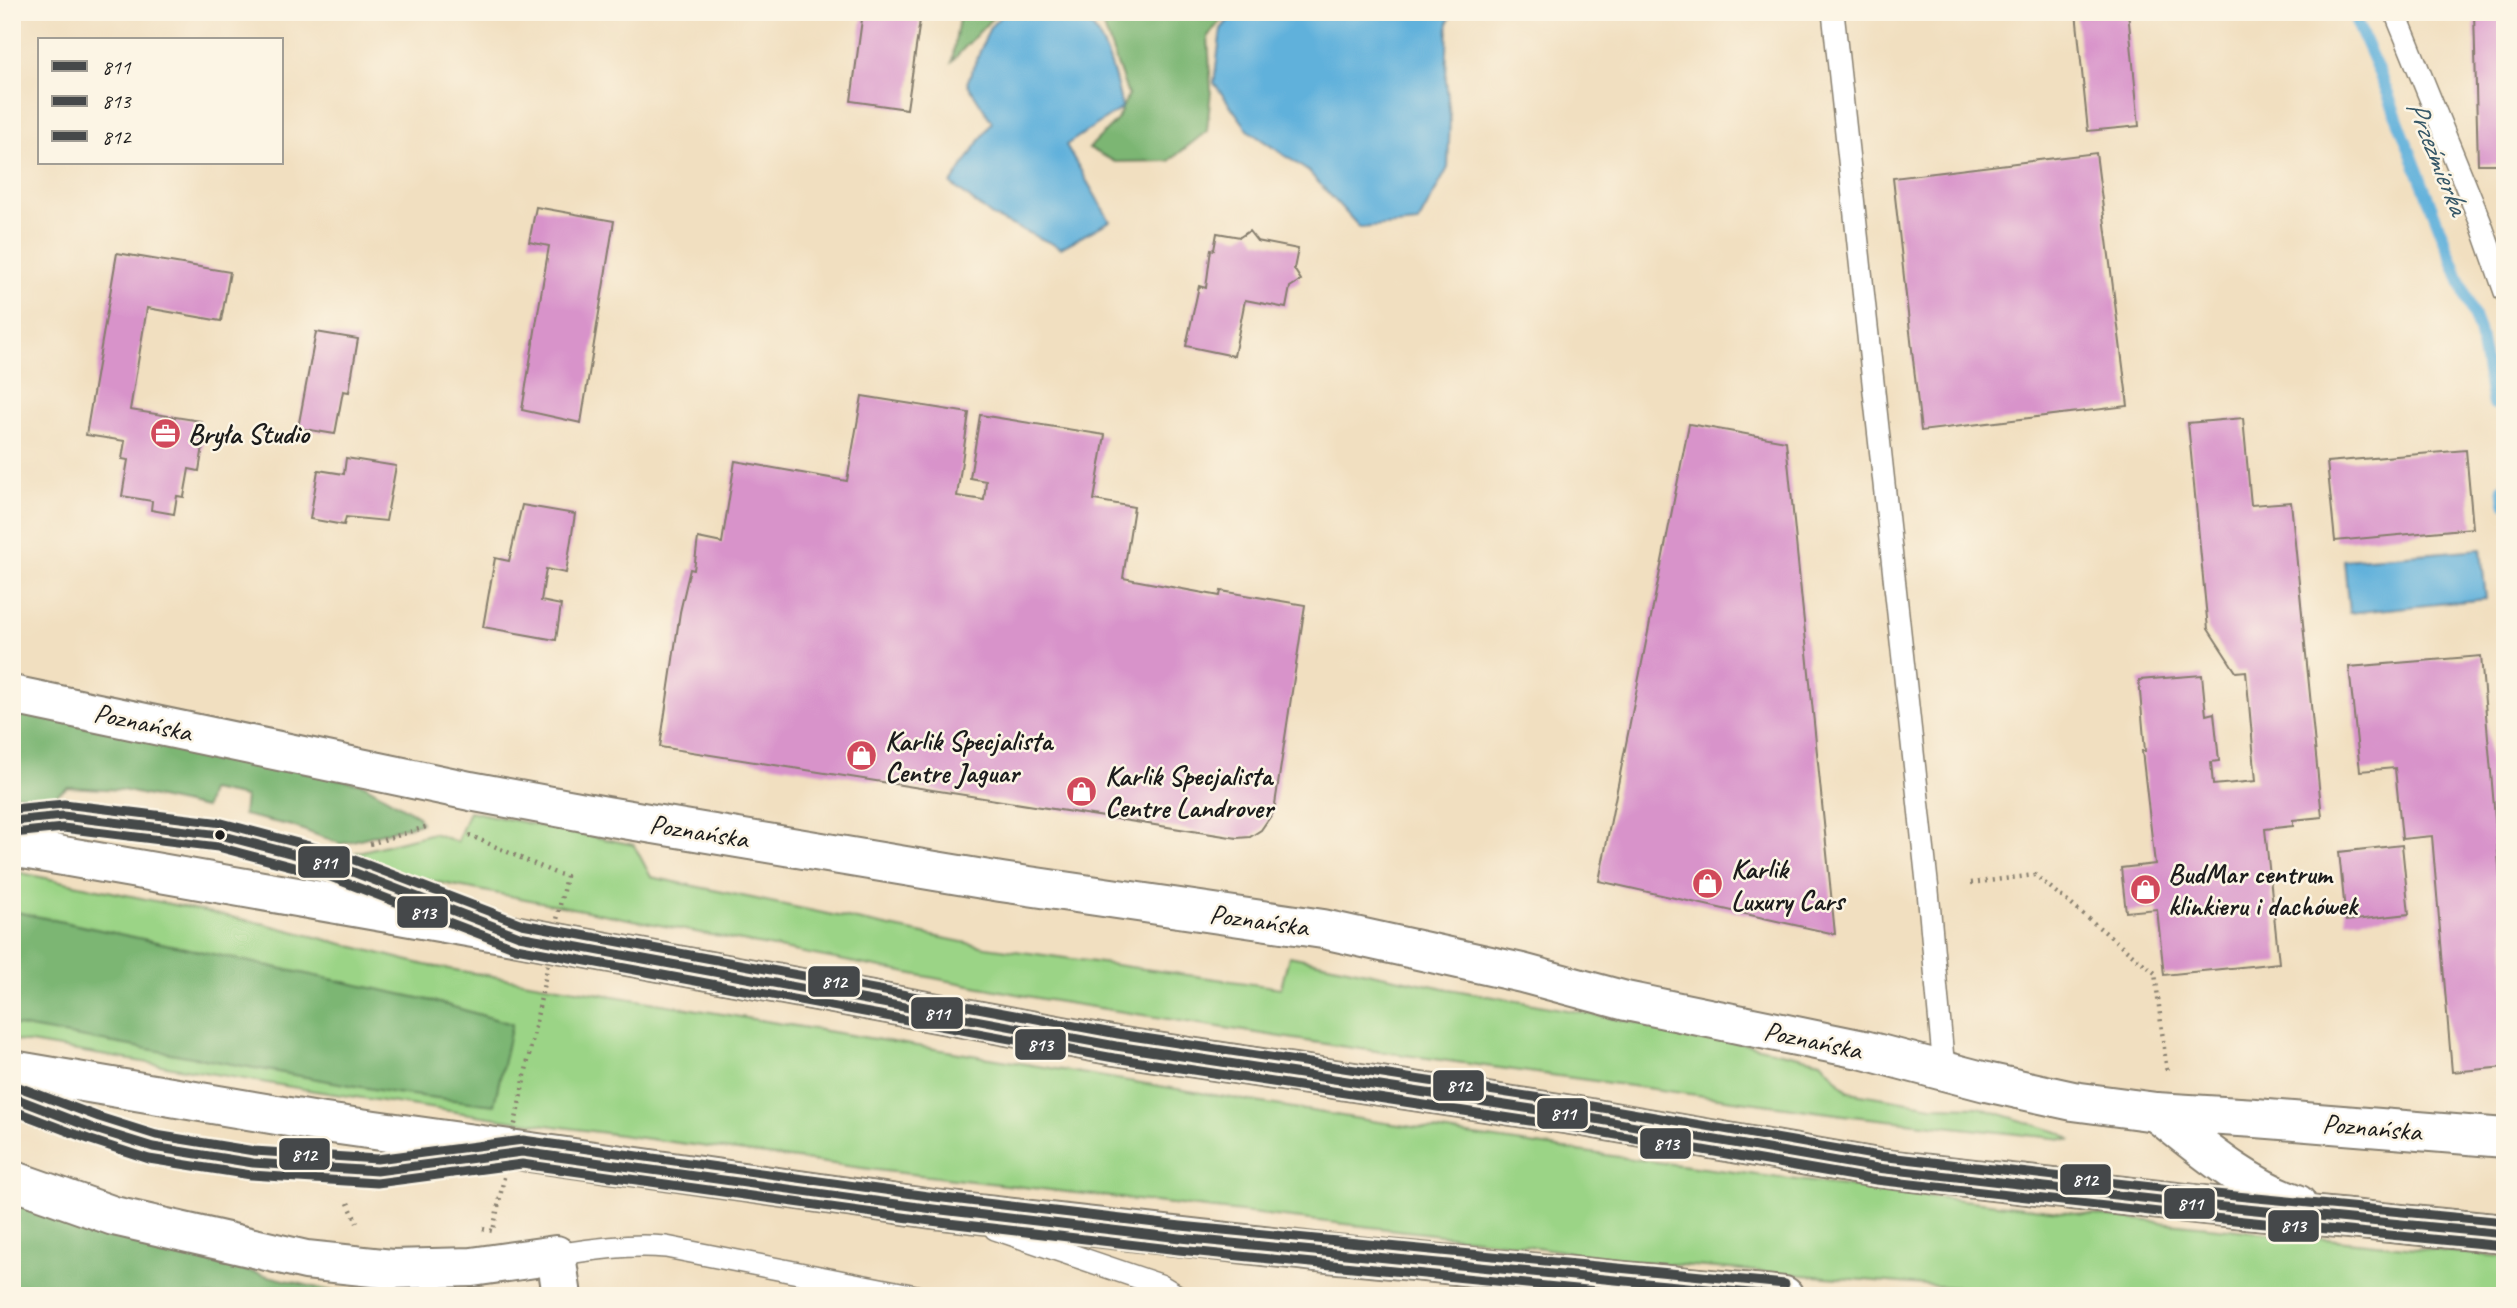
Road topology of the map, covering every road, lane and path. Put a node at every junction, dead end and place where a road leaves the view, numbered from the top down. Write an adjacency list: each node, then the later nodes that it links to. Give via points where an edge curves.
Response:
1 (1833, 12): 13 (lane)
2 (2395, 12): 3 (lane)
3 (2505, 292)
4 (12, 695): 13 (main road, Poznańska, via 606,816 1001,882 1323,929)
5 (12, 821): 11 (lane, via 63,816 220,835 332,864)
6 (434, 823): 9 (path)
7 (461, 832): 22 (path, bridge, via 566,876 493,1231)
8 (12, 847): 11 (main road)
9 (360, 847)
10 (1971, 883): 15 (path, via 2035,875 2155,973)
11 (519, 936): 21 (main road, via 1116,1046 1578,1116 1877,1168)
12 (12, 1070): 17 (main road)
13 (1944, 1070): 15 (main road, Poznańska, via 2073,1101)
14 (12, 1097): 17 (lane, via 153,1147 253,1163 377,1171)
15 (2164, 1112): 16 (main road, Poznańska); 21 (main road, via 2258,1188)
16 (2505, 1138)
17 (522, 1152): 20 (main road)
18 (12, 1180): 25 (main road, via 114,1216 306,1260 392,1269 472,1266)
19 (346, 1195): 23 (path)
20 (933, 1209): 28 (lane, via 1160,1285); 29 (main road, via 1316,1252)
21 (2357, 1221): 24 (main road)
22 (483, 1229)
23 (359, 1230)
24 (2505, 1234)
25 (556, 1255): 26 (main road); 27 (lane, via 604,1247 666,1247)
26 (562, 1296)
27 (916, 1296)
28 (1178, 1296)
29 (1784, 1296)

